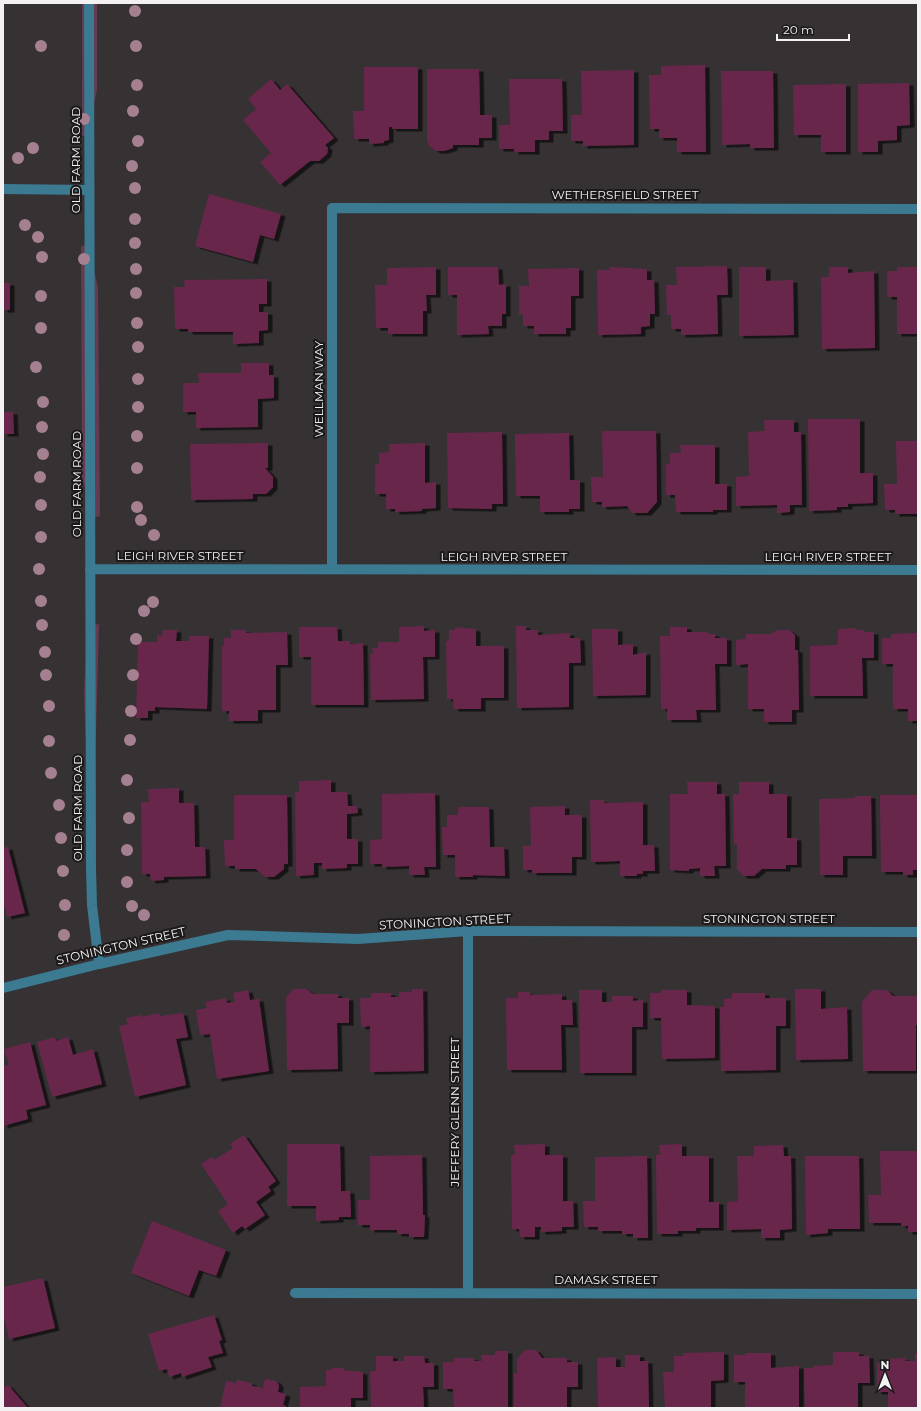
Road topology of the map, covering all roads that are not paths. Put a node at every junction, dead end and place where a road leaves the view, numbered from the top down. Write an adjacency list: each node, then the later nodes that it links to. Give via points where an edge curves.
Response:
1 (89, 3): 3 (street, OLD FARM ROAD)
2 (3, 189): 3 (street)
3 (89, 190): 6 (street, OLD FARM ROAD)
4 (332, 208): 5 (street, WETHERSFIELD STREET); 7 (street, WELLMAN WAY)
5 (918, 209)
6 (90, 569): 7 (street, LEIGH RIVER STREET); 11 (street, OLD FARM ROAD, via 91,869)
7 (332, 569): 8 (street, LEIGH RIVER STREET)
8 (918, 570)
9 (468, 931): 10 (street, STONINGTON STREET); 11 (street, STONINGTON STREET, via 358,939 228,935); 14 (street, JEFFERY GLENN STREET)
10 (918, 932)
11 (99, 964): 12 (street, STONINGTON STREET)
12 (3, 988)
13 (295, 1293): 14 (street, DAMASK STREET)
14 (468, 1293): 15 (street, DAMASK STREET)
15 (918, 1294)

